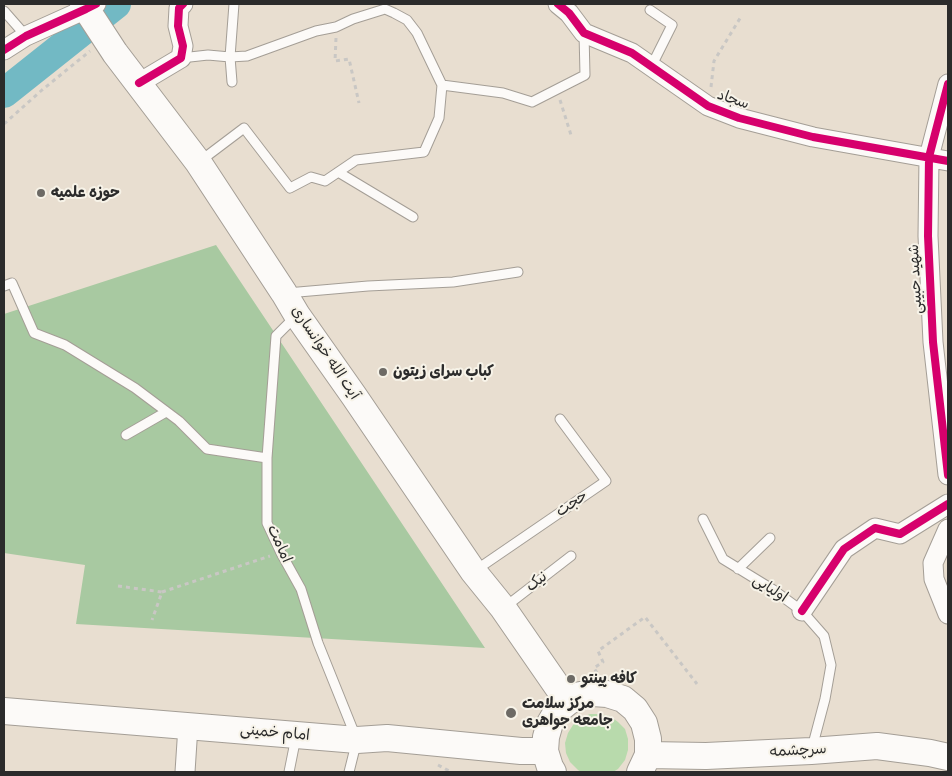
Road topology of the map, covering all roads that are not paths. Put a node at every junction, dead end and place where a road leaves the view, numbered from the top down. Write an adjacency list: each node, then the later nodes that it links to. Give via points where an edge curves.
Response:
1 (183, 4): 11 (street, via 179,8 178,26 183,46)
2 (234, 4): 10 (lane)
3 (88, 6): 8 (street); 14 (main road, آیت الله خوانساری, via 115,53)
4 (567, 7): 7 (street)
5 (650, 10): 12 (lane, via 672,25)
6 (4, 11): 8 (lane)
7 (584, 34): 12 (street, سجاد, via 632,53); 16 (lane, via 584,75 532,102 503,93)
8 (26, 36): 9 (street)
9 (4, 50)
10 (230, 56): 11 (lane, via 208,54); 13 (lane); 16 (lane, via 247,56 385,9 407,20 417,33)
11 (181, 58): 14 (street)
12 (651, 67): 17 (street, سجاد, via 708,106 739,118 813,137)
13 (232, 82)
14 (139, 83): 19 (main road, آیت الله خوانساری)
15 (948, 84): 17 (street, شهید حبیبی)
16 (442, 85): 20 (lane, via 439,118 424,152 356,160)
17 (929, 157): 18 (street, سجاد); 29 (street, شهید حبیبی, via 928,236 933,342)
18 (948, 161)
19 (198, 162): 20 (lane, via 244,128 290,188 311,177 325,181); 24 (main road, آیت الله خوانساری)
20 (338, 172): 21 (lane)
21 (413, 217)
22 (518, 272): 24 (lane, via 453,282 368,286)
23 (4, 286): 25 (lane, via 12,283 34,333 65,345 135,388)
24 (291, 304): 28 (lane, امامت, via 276,336); 36 (main road, آیت الله خوانساری)
25 (166, 412): 27 (lane); 28 (lane, via 207,449)
26 (560, 419): 36 (lane, حجت, via 606,481)
27 (126, 435)
28 (267, 458): 44 (lane, امامت, via 267,523 301,589 318,643)
29 (948, 475)
30 (948, 504): 38 (street, via 900,534 875,528 844,550)
31 (703, 519): 35 (lane, اولیایی, via 723,559)
32 (948, 529): 39 (street, via 933,563 934,579)
33 (770, 538): 35 (lane)
34 (571, 556): 37 (lane, نیک)
35 (738, 569): 38 (lane, اولیایی)
36 (473, 571): 37 (main road, آیت الله خوانساری)
37 (503, 608): 40 (main road, آیت الله خوانساری)
38 (802, 611): 45 (lane, اولیایی, via 824,636 831,665)
39 (948, 614)
40 (568, 702): 47 (main road, via 550,723 546,737); 48 (main road, via 593,693 607,694 635,710 644,723 648,739)
41 (4, 711): 42 (main road, امام خمینی)
42 (188, 726): 43 (main road, امام خمینی); 49 (street)
43 (296, 735): 44 (main road, امام خمینی); 50 (lane)
44 (357, 740): 47 (main road, امام خمینی, via 387,738 521,751); 51 (lane)
45 (811, 751): 46 (main road, سرچشمه, via 877,746); 48 (main road, سرچشمه, via 706,756)
46 (948, 757)
47 (550, 762)
48 (644, 764)
49 (185, 772)
50 (289, 772)
51 (349, 772)

